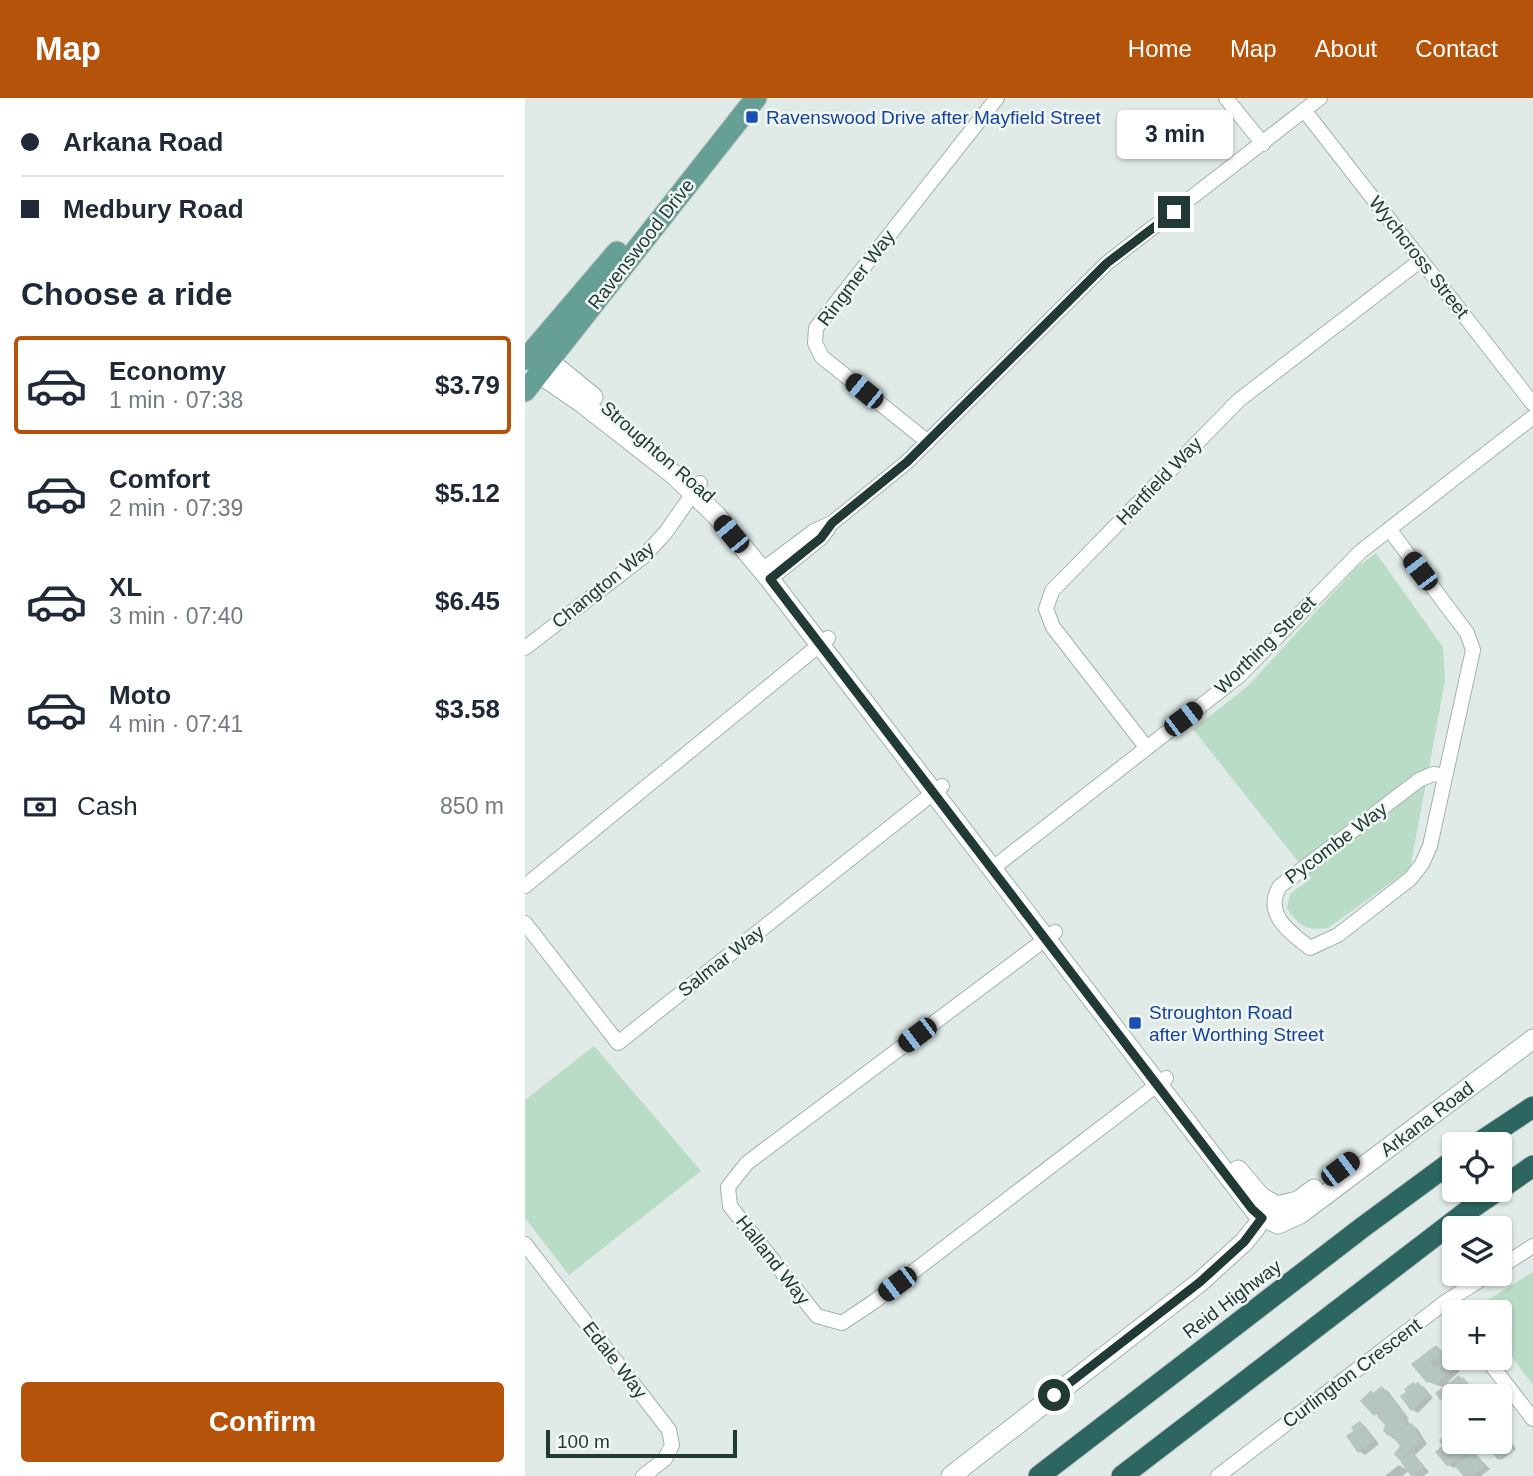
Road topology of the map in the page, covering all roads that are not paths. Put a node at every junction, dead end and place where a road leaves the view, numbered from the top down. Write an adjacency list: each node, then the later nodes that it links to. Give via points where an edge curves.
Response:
1 (742, 98): 9 (main road, Ravenswood Drive)
2 (757, 98): 9 (main road, Ravenswood Drive)
3 (997, 98): 13 (street, Ringmer Way, via 815,328 815,343 822,357)
4 (1226, 98): 7 (street)
5 (1320, 98): 6 (street)
6 (1304, 110): 7 (street); 8 (street, Wychcross Street)
7 (1262, 144): 13 (street, via 1107,263)
8 (1421, 260): 11 (street, Wychcross Street); 19 (street, Hartfield Way, via 1239,400 1052,591 1046,609 1053,627)
9 (534, 362): 10 (main road, Ravenswood Drive); 14 (street, Stroughton Road)
10 (525, 391)
11 (1533, 404)
12 (1533, 417): 15 (street, Worthing Street)
13 (928, 442): 16 (street)
14 (696, 488): 16 (street, Stroughton Road); 18 (street, Changton Way, via 643,557)
15 (1389, 530): 19 (street, Worthing Street, via 1360,552 1239,676); 20 (street, Pycombe Way, via 1467,632 1473,650)
16 (770, 571): 17 (street, Stroughton Road)
17 (824, 642): 21 (street, Stroughton Road); 23 (street)
18 (525, 648)
19 (1146, 747): 22 (street, Worthing Street)
20 (1445, 776): 20 (street, Pycombe Way, via 1433,774 1419,780 1280,886 1273,898 1274,910 1289,932 1310,948 1338,935 1410,879 1430,846)
21 (937, 790): 22 (street, Stroughton Road); 24 (street, Salmar Way, via 618,1042)
22 (997, 864): 25 (street, Stroughton Road)
23 (525, 886)
24 (525, 923)
25 (1050, 936): 28 (street, Stroughton Road); 28 (street, Halland Way, via 747,1163 728,1187 730,1206 817,1315 842,1323)
26 (1533, 1024): 35 (street, Arkana Road, via 1298,1201)
27 (1533, 1039): 35 (street, Arkana Road, via 1300,1214)
28 (1162, 1081): 35 (street, Stroughton Road)
29 (1533, 1107): 30 (highway)
30 (1495, 1132)
31 (1533, 1166): 33 (highway)
32 (1442, 1169): 46 (highway, Reid Highway)
33 (1512, 1181)
34 (1481, 1202): 47 (highway)
35 (1273, 1214): 45 (street, Arkana Road, via 1262,1235 1241,1256 1215,1277 1200,1282)
36 (525, 1244): 44 (street, Edale Way, via 669,1430 672,1445 665,1459)
37 (1533, 1246): 38 (street)
38 (1512, 1260)
39 (1470, 1286): 40 (street, Curlington Crescent)
40 (1449, 1300)
41 (1442, 1305): 48 (street, Curlington Crescent)
42 (1495, 1370): 43 (street)
43 (1533, 1419)
44 (643, 1476)
45 (951, 1476)
46 (1039, 1476)
47 (1122, 1476)
48 (1218, 1476)

